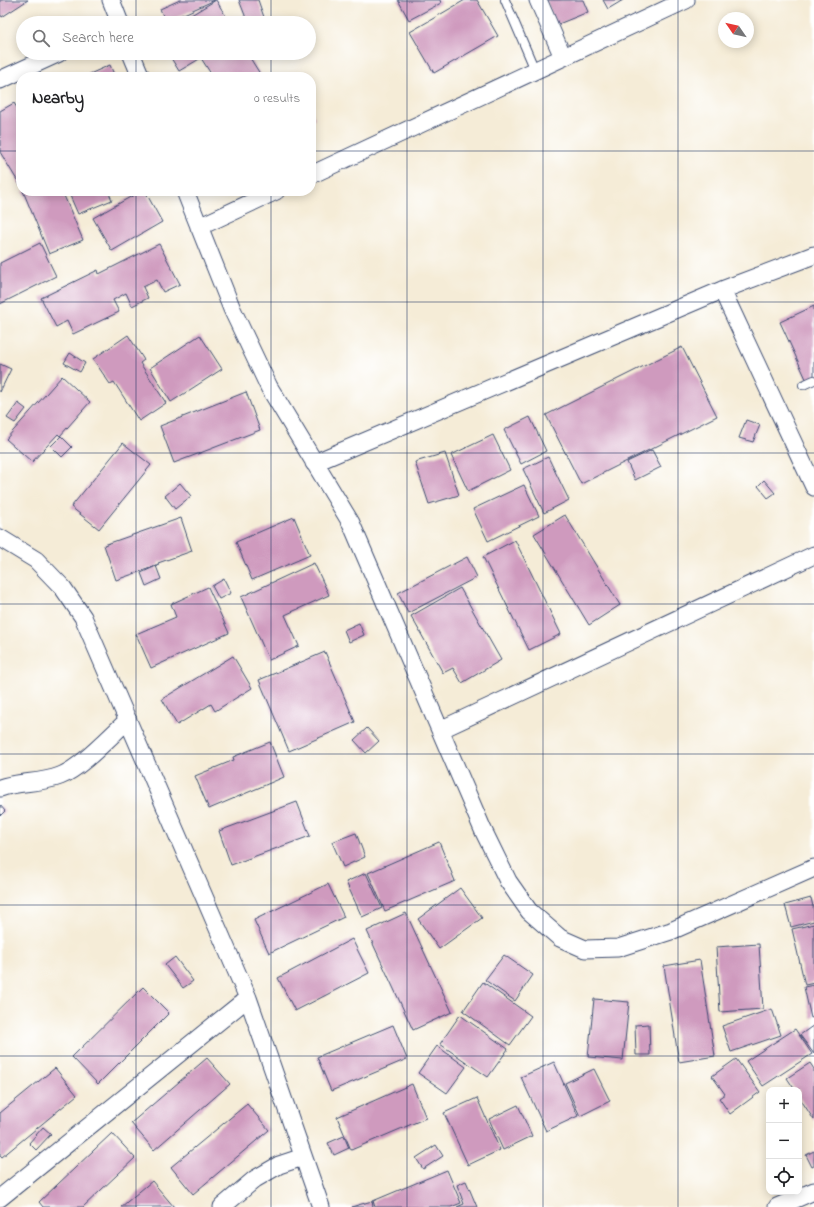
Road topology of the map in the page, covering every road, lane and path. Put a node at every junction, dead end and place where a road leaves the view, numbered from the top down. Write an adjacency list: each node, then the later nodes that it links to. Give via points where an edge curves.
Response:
1 (111, 0): 5 (street)
2 (505, 0): 9 (lane)
3 (538, 0): 6 (street)
4 (686, 0): 6 (street)
5 (117, 16)
6 (563, 57): 9 (street)
7 (44, 60): 10 (street)
8 (135, 60): 11 (street)
9 (535, 70): 14 (street)
10 (17, 72)
11 (139, 72)
12 (16, 73): 13 (street)
13 (0, 80)
14 (316, 173)
15 (187, 196): 17 (street)
16 (265, 196): 17 (street)
17 (199, 227): 22 (street, via 232,310 269,387)
18 (814, 255): 19 (street)
19 (722, 290): 22 (street); 23 (street)
20 (814, 380): 21 (lane)
21 (803, 385)
22 (314, 462): 27 (street, via 351,523)
23 (814, 488)
24 (0, 538): 26 (street, via 36,560 63,588 83,617)
25 (814, 555): 27 (street)
26 (128, 720): 28 (street, via 75,768 60,776); 30 (street)
27 (440, 730): 29 (street, via 508,881 529,911 560,938 585,949 618,948 671,931)
28 (0, 788)
29 (814, 868)
30 (248, 998): 31 (street); 33 (street)
31 (304, 1157): 34 (street, via 279,1165 255,1178); 35 (street)
32 (814, 1191): 36 (street)
33 (0, 1198)
34 (222, 1207)
35 (321, 1207)
36 (777, 1207)

